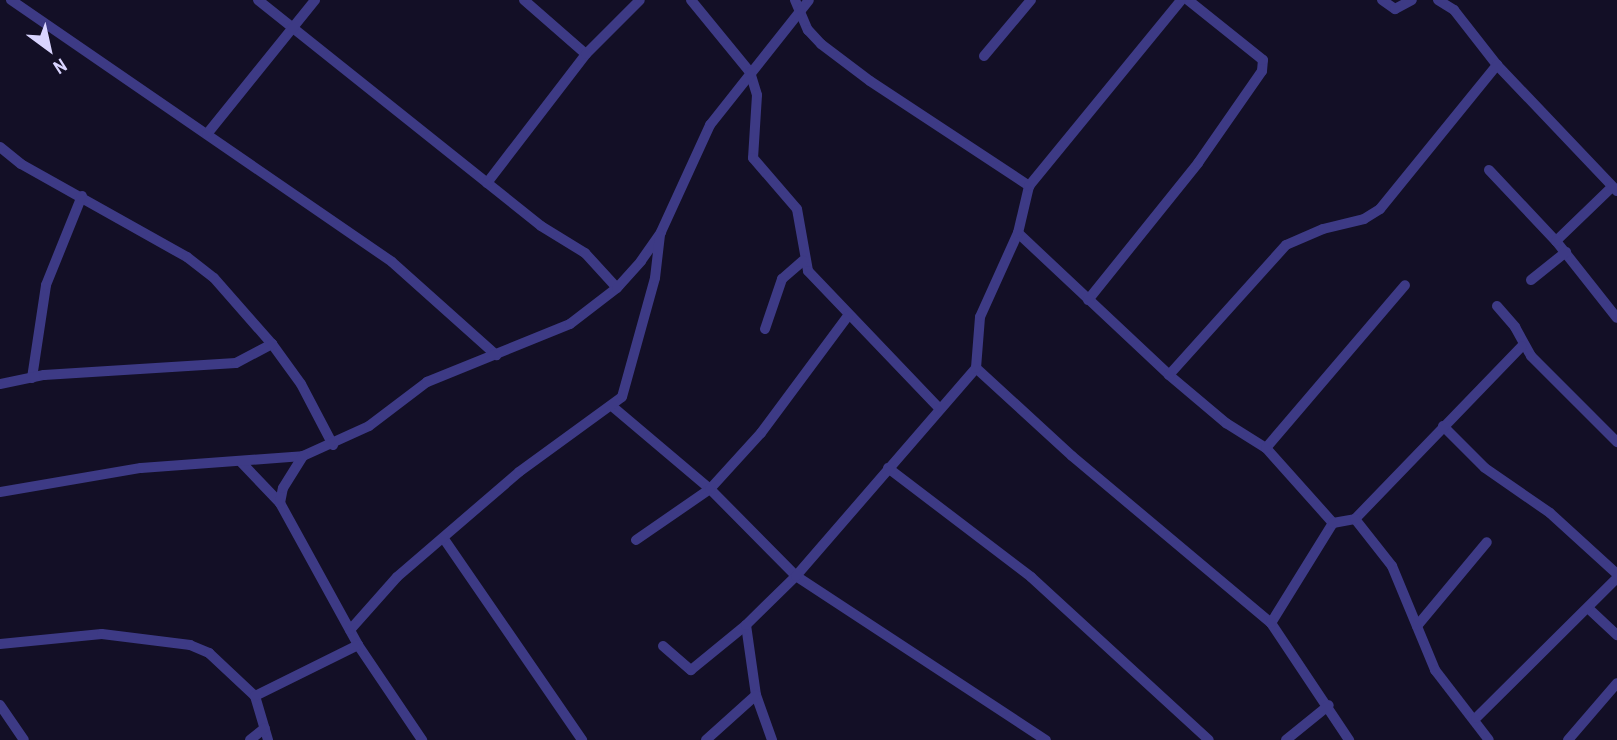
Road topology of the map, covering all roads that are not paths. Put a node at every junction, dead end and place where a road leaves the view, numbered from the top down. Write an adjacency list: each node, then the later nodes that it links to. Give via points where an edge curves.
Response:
1 (11, 0): 20 (street)
2 (258, 0): 15 (street)
3 (315, 0): 15 (street)
4 (524, 0): 16 (street)
5 (640, 0): 16 (street)
6 (691, 0): 19 (street)
7 (809, 0): 14 (street)
8 (1031, 0): 17 (street)
9 (1181, 0): 24 (street)
10 (1188, 0): 35 (street, via 1263,60 1262,71 1192,171)
11 (1382, 0): 12 (street, via 1395,9)
12 (1412, 0)
13 (1438, 0): 18 (street, via 1454,10)
14 (798, 5): 19 (street); 24 (street, via 808,30 821,44)
15 (292, 28): 20 (street); 23 (street)
16 (586, 54): 23 (street)
17 (984, 57)
18 (1497, 65): 25 (street); 44 (street, via 1380,209 1364,219 1286,245)
19 (750, 72): 27 (street, via 710,125); 31 (street, via 757,95 753,158 797,209)
20 (207, 134): 42 (street, via 392,262)
21 (2, 153): 26 (street)
22 (1489, 170): 29 (street)
23 (487, 183): 34 (street, via 541,226 585,253)
24 (1029, 186): 28 (street)
25 (1614, 189): 29 (street)
26 (82, 196): 40 (street, via 187,257 236,299); 45 (street, via 46,285)
27 (661, 232): 34 (street); 47 (street, via 655,278 629,382)
28 (1018, 233): 35 (street); 43 (street, via 980,317)
29 (1556, 241): 30 (street)
30 (1566, 252): 32 (street); 38 (street)
31 (803, 261): 37 (street); 39 (street, via 782,279)
32 (1531, 280)
33 (1405, 285): 52 (street)
34 (617, 288): 42 (street, via 570,324)
35 (1088, 300): 44 (street)
36 (1497, 306): 41 (street, via 1515,327)
37 (848, 316): 48 (street); 56 (street, via 768,424)
38 (1617, 317)
39 (765, 329)
40 (272, 344): 45 (street, via 236,363); 51 (street, via 301,384)
41 (1522, 346): 49 (street); 50 (street, via 1571,401)
42 (496, 355): 51 (street, via 427,382 369,426)
43 (976, 368): 48 (street); 67 (street, via 1072,456)
44 (1169, 375): 52 (street, via 1226,423)
45 (32, 378): 46 (street)
46 (0, 384)
47 (613, 407): 56 (street); 61 (street, via 519,472)
48 (939, 407): 55 (street)
49 (1443, 426): 59 (street); 65 (street, via 1485,468 1550,513)
50 (1617, 442)
51 (333, 445): 53 (street)
52 (1266, 448): 60 (street)
53 (303, 456): 54 (street); 58 (street)
54 (241, 462): 57 (street, via 141,468); 58 (street)
55 (888, 468): 64 (street); 90 (street, via 1031,577)
56 (710, 489): 62 (street); 64 (street)
57 (0, 492)
58 (279, 503): 70 (street)
59 (1355, 519): 60 (street); 69 (street, via 1392,566)
60 (1333, 523): 67 (street)
61 (443, 539): 70 (street, via 382,591); 86 (street)
62 (636, 540)
63 (1487, 542): 69 (street)
64 (796, 576): 68 (street); 89 (street)
65 (1617, 576): 66 (street)
66 (1588, 608): 71 (street); 80 (street)
67 (1271, 623): 79 (street)
68 (746, 625): 74 (street, via 691,670); 76 (street)
69 (1417, 626): 80 (street, via 1435,670)
70 (350, 631): 73 (street)
71 (1617, 635)
72 (0, 644): 77 (street, via 119,634 190,645 209,653)
73 (358, 645): 77 (street); 85 (street)
74 (663, 646)
75 (1617, 683): 94 (street)
76 (756, 695): 87 (street); 88 (street)
77 (255, 696): 81 (street)
78 (0, 705): 82 (street)
79 (1329, 705): 91 (street); 92 (street)
80 (1476, 718): 93 (street)
81 (265, 728): 83 (street); 84 (street)
82 (24, 740)
83 (250, 740)
84 (268, 740)
85 (422, 740)
86 (582, 740)
87 (706, 740)
88 (772, 740)
89 (1046, 740)
90 (1209, 740)
91 (1286, 740)
92 (1349, 740)
93 (1489, 740)
94 (1568, 740)

